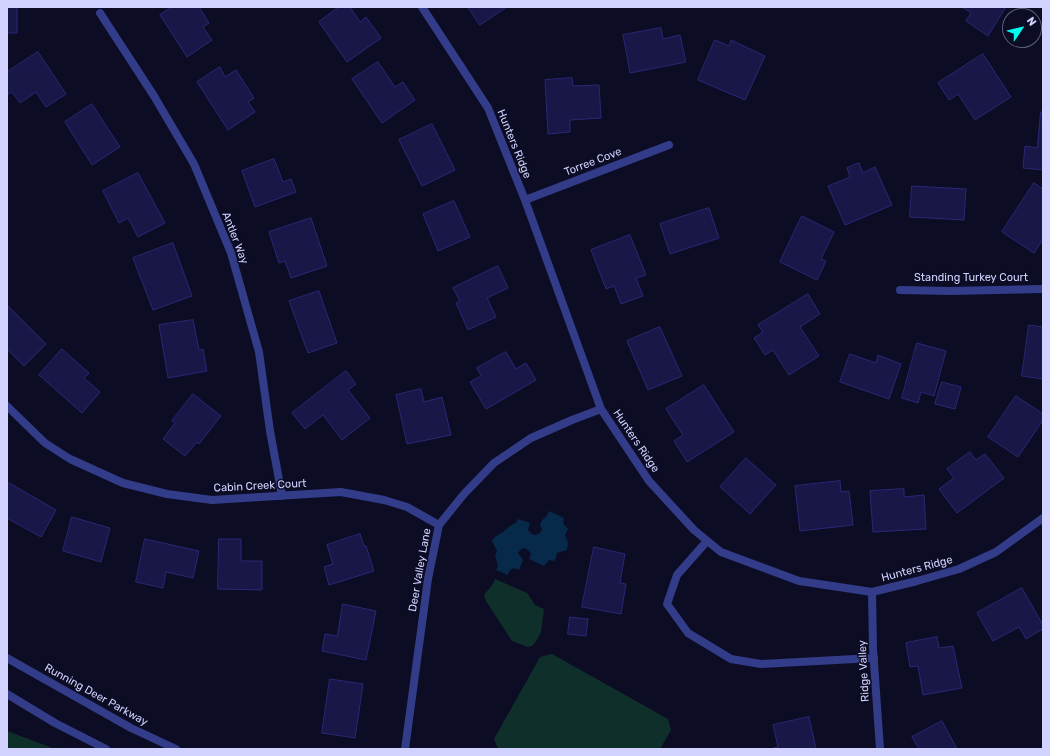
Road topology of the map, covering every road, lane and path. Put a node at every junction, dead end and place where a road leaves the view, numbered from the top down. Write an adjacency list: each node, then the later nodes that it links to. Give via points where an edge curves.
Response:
1 (422, 7): 4 (street, Hunters Ridge, via 488,108)
2 (100, 13): 9 (street, Antler Way, via 194,164 231,253 259,352)
3 (669, 145): 4 (street, Torree Cove)
4 (525, 200): 8 (street, Hunters Ridge)
5 (1043, 289): 6 (street, Standing Turkey Court)
6 (900, 290)
7 (7, 406): 9 (street, Cabin Creek Court, via 45,443 70,459 123,484 167,494 212,500)
8 (601, 409): 11 (street, Deer Valley Lane, via 531,438 494,463); 12 (street, Hunters Ridge, via 649,481)
9 (282, 496): 11 (street, Cabin Creek Court, via 341,492 407,507)
10 (1043, 518): 13 (street, Hunters Ridge, via 996,552 959,569)
11 (439, 525): 19 (street, Deer Valley Lane, via 428,579)
12 (707, 541): 13 (street, Hunters Ridge, via 721,552 799,581); 15 (street, via 677,575 667,604 688,633 731,659 761,664)
13 (872, 592): 15 (street, Ridge Valley)
14 (7, 658): 18 (street, Running Deer Parkway, via 131,728)
15 (874, 658): 20 (street, Ridge Valley)
16 (7, 694): 17 (street, via 55,723)
17 (106, 749)
18 (176, 749)
19 (405, 749)
20 (880, 749)

